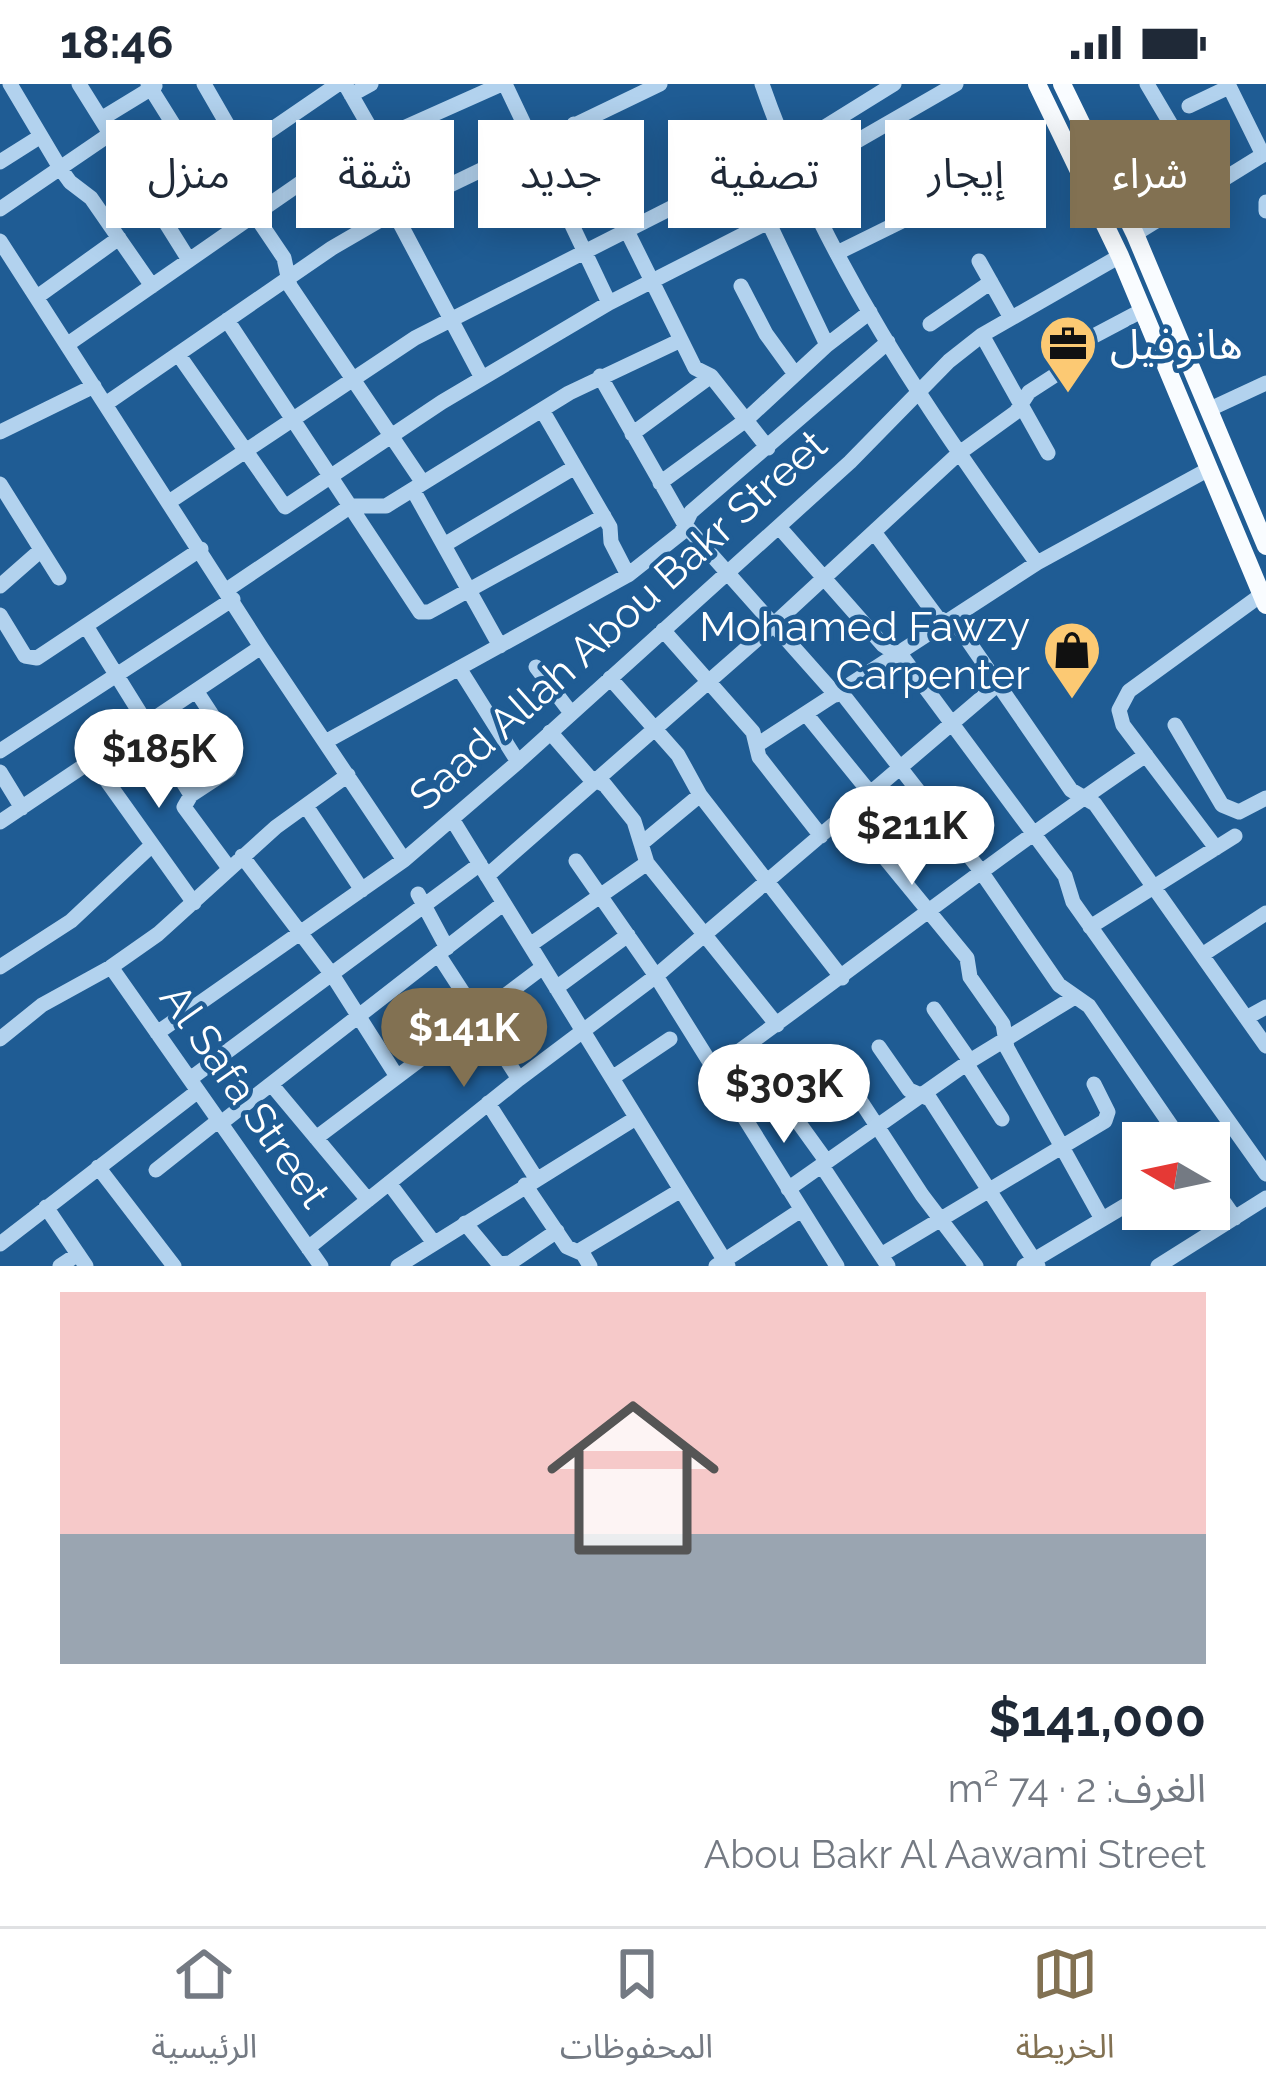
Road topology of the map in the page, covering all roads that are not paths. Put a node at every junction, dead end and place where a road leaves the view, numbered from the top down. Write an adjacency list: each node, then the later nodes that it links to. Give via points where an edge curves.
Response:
1 (10, 84): 16 (street); 30 (street)
2 (79, 84): 28 (street)
3 (204, 84): 20 (street)
4 (371, 84): 15 (street)
5 (503, 84): 22 (street); 23 (street)
6 (660, 84): 24 (street)
7 (763, 84): 25 (street)
8 (894, 84): 26 (street)
9 (1037, 84): 57 (main road)
10 (1062, 84): 52 (main road)
11 (1148, 84): 27 (street)
12 (152, 85): 18 (street); 19 (street)
13 (1228, 86): 17 (street); 32 (street)
14 (945, 87): 31 (street)
15 (345, 88): 21 (street); 29 (street)
16 (0, 90)
17 (1189, 106)
18 (113, 120)
19 (173, 120)
20 (225, 120)
21 (365, 120)
22 (421, 120)
23 (521, 120)
24 (583, 120)
25 (775, 120)
26 (837, 120)
27 (1168, 120)
28 (106, 126): 34 (street)
29 (272, 131)
30 (41, 136): 33 (street); 34 (street)
31 (861, 137)
32 (1264, 154): 35 (street)
33 (0, 162)
34 (60, 168): 37 (street); 53 (street)
35 (1230, 176)
36 (1266, 202): 39 (street)
37 (0, 209)
38 (668, 209): 51 (street)
39 (1266, 211)
40 (169, 228): 58 (street)
41 (236, 228): 58 (street)
42 (264, 228): 60 (street)
43 (369, 228): 60 (street)
44 (403, 228): 69 (street)
45 (573, 228): 55 (street)
46 (756, 228): 61 (street)
47 (771, 228): 77 (street)
48 (824, 228): 56 (street)
49 (888, 228): 56 (street)
50 (1145, 228): 52 (street)
51 (627, 230): 55 (street); 61 (street)
52 (1135, 234): 89 (main road)
53 (119, 238): 63 (street); 65 (street)
54 (3, 252): 65 (street)
55 (584, 252): 66 (street); 69 (street)
56 (837, 253): 68 (street)
57 (1120, 256): 67 (main road); 70 (street, Saad Allah Abou Bakr Street)
58 (189, 260): 63 (street)
59 (980, 261): 62 (street)
60 (288, 280): 71 (street); 83 (street)
61 (652, 281): 66 (street); 74 (street)
62 (992, 282): 70 (street); 72 (street)
63 (152, 286): 76 (street)
64 (741, 286): 79 (street)
65 (38, 297): 76 (street)
66 (609, 302): 82 (street)
67 (1143, 310): 88 (street, via 1090,338 1080,359); 101 (main road)
68 (870, 311): 75 (street); 77 (street)
69 (451, 319): 82 (street); 83 (street)
70 (1011, 319): 73 (street, Saad Allah Abou Bakr Street)
71 (227, 320): 78 (street); 91 (street)
72 (930, 324)
73 (982, 335): 86 (street, Saad Allah Abou Bakr Street); 88 (street)
74 (681, 340): 80 (street); 81 (street, via 697,371)
75 (888, 342): 86 (street); 96 (street)
76 (68, 344): 85 (street)
77 (827, 345): 79 (street)
78 (178, 354): 87 (street); 97 (street)
79 (795, 374): 92 (street)
80 (600, 376): 90 (street); 94 (street)
81 (711, 376): 92 (street); 94 (street)
82 (482, 378): 95 (street)
83 (350, 380): 91 (street); 95 (street)
84 (1266, 383): 89 (street)
85 (94, 386): 87 (street); 93 (street)
86 (918, 392): 99 (street); 110 (street, Saad Allah Abou Bakr Street)
87 (106, 403): 106 (street)
88 (1022, 403): 98 (street); 99 (street)
89 (1210, 409): 113 (main road)
90 (542, 410): 100 (street); 105 (street)
91 (293, 419): 97 (street); 102 (street)
92 (746, 420): 96 (street); 103 (street)
93 (0, 432)
94 (632, 434): 103 (street)
95 (390, 437): 102 (street); 105 (street)
96 (768, 448): 109 (street)
97 (244, 452): 102 (street, via 282,507); 106 (street)
98 (1048, 453)
99 (958, 454): 111 (street); 116 (street)
100 (575, 467): 108 (street); 112 (street)
101 (1209, 469): 116 (street); 124 (main road)
102 (332, 477): 107 (street)
103 (660, 483): 109 (street)
104 (0, 484): 115 (street)
105 (418, 486): 107 (street, via 382,507); 112 (street)
106 (170, 502): 114 (street)
107 (351, 506): 122 (street, via 414,607 429,612); 123 (street)
108 (604, 516): 118 (street); 122 (street)
109 (685, 525): 117 (street); 118 (street)
110 (779, 527): 117 (street, Saad Allah Abou Bakr Street); 119 (street)
111 (874, 532): 119 (street); 126 (street, via 932,611)
112 (444, 545): 122 (street)
113 (1266, 545)
114 (201, 549): 123 (street); 127 (street)
115 (41, 550): 120 (street); 121 (street)
116 (1036, 563): 126 (street)
117 (725, 574): 128 (street); 129 (street, Saad Allah Abou Bakr Street)
118 (628, 575): 130 (street)
119 (825, 577): 128 (street); 132 (street)
120 (59, 578)
121 (0, 586)
122 (469, 590): 130 (street)
123 (230, 594): 131 (street); 135 (street)
124 (1264, 600): 152 (street, via 1129,691 1119,710)
125 (0, 615): 127 (street, via 31,659)
126 (950, 622): 132 (street); 138 (street)
127 (86, 626): 135 (street)
128 (772, 626): 137 (street); 140 (street)
129 (663, 630): 136 (street, Saad Allah Abou Bakr Street); 137 (street)
130 (500, 646): 134 (street)
131 (261, 647): 139 (street); 148 (street)
132 (899, 655): 140 (street); 143 (street)
133 (536, 667): 141 (street)
134 (459, 668): 148 (street); 153 (street)
135 (116, 676): 145 (street); 151 (street)
136 (610, 678): 141 (street, Saad Allah Abou Bakr Street); 146 (street)
137 (709, 681): 146 (street); 149 (street)
138 (998, 683): 143 (street); 163 (street, via 1071,790)
139 (197, 692): 145 (street); 150 (street)
140 (838, 693): 142 (street); 155 (street)
141 (571, 713): 147 (street, Saad Allah Abou Bakr Street)
142 (806, 714): 149 (street); 160 (street)
143 (951, 723): 155 (street); 170 (street)
144 (1175, 724): 164 (street, via 1227,809 1245,811)
145 (147, 727): 154 (street); 161 (street)
146 (655, 729): 159 (street); 162 (street)
147 (550, 732): 153 (street, Saad Allah Abou Bakr Street); 159 (street)
148 (325, 742): 158 (street)
149 (757, 745): 171 (street)
150 (235, 750)
151 (0, 752)
152 (1146, 755): 163 (street); 175 (street)
153 (518, 762): 168 (street, Saad Allah Abou Bakr Street)
154 (94, 763): 166 (street); 174 (street)
155 (900, 768): 160 (street); 181 (street)
156 (229, 770): 161 (street)
157 (0, 772): 166 (street)
158 (348, 776): 165 (street); 176 (street)
159 (596, 782): 173 (street, via 634,821); 180 (street)
160 (871, 794): 167 (street)
161 (190, 795): 178 (street, via 186,815)
162 (700, 796): 173 (street); 182 (street)
163 (1084, 797): 170 (street); 183 (street)
164 (1266, 798)
165 (306, 806): 178 (street); 184 (street)
166 (22, 808): 169 (street)
167 (848, 813): 171 (street); 189 (street)
168 (452, 819): 176 (street, Saad Allah Abou Bakr Street); 180 (street)
169 (0, 822)
170 (1031, 834): 181 (street); 191 (street, via 1065,876)
171 (821, 836): 182 (street)
172 (1234, 836): 175 (street)
173 (641, 844): 179 (street)
174 (152, 845): 187 (street); 198 (street, via 71,921)
175 (1216, 848): 183 (street)
176 (404, 860): 184 (street, Saad Allah Abou Bakr Street)
177 (576, 861): 185 (street)
178 (236, 862): 187 (street); 192 (street)
179 (647, 862): 185 (street); 194 (street)
180 (483, 870): 186 (street); 188 (street)
181 (980, 870): 189 (street); 205 (street)
182 (768, 881): 194 (street); 203 (street)
183 (1154, 887): 191 (street); 197 (street)
184 (362, 890): 192 (street, Saad Allah Abou Bakr Street)
185 (600, 895): 193 (street); 195 (street)
186 (421, 899): 196 (street); 201 (street)
187 (194, 903): 199 (street)
188 (504, 904): 195 (street); 196 (street)
189 (927, 909): 203 (street); 215 (street, via 967,958)
190 (1266, 913): 197 (street)
191 (1090, 927): 241 (street)
192 (302, 932): 201 (street); 212 (street, Saad Allah Abou Bakr Street)
193 (628, 935): 202 (street); 204 (street)
194 (705, 935): 202 (street); 211 (street)
195 (530, 945): 200 (street)
196 (443, 951): 208 (street); 209 (street)
197 (1202, 955): 210 (street)
198 (0, 967)
199 (111, 967): 212 (street, Al Safa Street); 214 (street)
200 (543, 967): 204 (street); 208 (street)
201 (333, 976): 209 (street); 227 (street)
202 (656, 976): 213 (street); 220 (street)
203 (842, 978): 211 (street)
204 (556, 988): 213 (street)
205 (1073, 998): 215 (street); 234 (street, via 1088,1006)
206 (1266, 1007): 210 (street)
207 (934, 1009): 219 (street)
208 (477, 1014): 222 (street); 224 (street)
209 (360, 1016): 222 (street); 225 (street)
210 (1246, 1018): 217 (street)
211 (777, 1025): 220 (street)
212 (157, 1033): 227 (street, Al Safa Street)
213 (584, 1034): 223 (street); 224 (street)
214 (0, 1039)
215 (1005, 1039): 219 (street); 237 (street)
216 (670, 1040): 223 (street)
217 (1266, 1046)
218 (879, 1047): 228 (street, via 910,1090)
219 (968, 1062): 228 (street); 232 (street)
220 (713, 1070): 246 (street)
221 (843, 1074): 235 (street)
222 (397, 1075): 236 (street)
223 (612, 1078): 231 (street)
224 (519, 1079): 230 (street)
225 (271, 1084): 233 (street); 236 (street)
226 (1094, 1084): 237 (street, via 1106,1119)
227 (194, 1085): 233 (street, Al Safa Street); 239 (street)
228 (923, 1094): 235 (street); 244 (street)
229 (783, 1101): 238 (street)
230 (488, 1103): 242 (street); 243 (street)
231 (637, 1118): 242 (street); 245 (street)
232 (1002, 1119)
233 (220, 1122): 240 (street); 260 (street, Al Safa Street)
234 (1168, 1122)
235 (879, 1125): 238 (street); 253 (street)
236 (316, 1138): 248 (street)
237 (1062, 1146): 244 (street); 255 (street)
238 (824, 1164): 246 (street); 263 (street)
239 (98, 1168): 249 (street); 267 (street)
240 (156, 1170)
241 (1266, 1174)
242 (530, 1182): 256 (street); 257 (street)
243 (389, 1183): 248 (street); 258 (street)
244 (991, 1189): 253 (street); 265 (street)
245 (681, 1190): 261 (street); 264 (street)
246 (788, 1190): 251 (street)
247 (1266, 1198): 254 (street)
248 (368, 1200): 260 (street)
249 (46, 1207): 259 (street); 262 (street)
250 (1122, 1207): 255 (street)
251 (802, 1210): 264 (street); 271 (street)
252 (1230, 1211): 254 (street)
253 (943, 1218): 263 (street); 272 (street)
254 (1235, 1218): 273 (street)
255 (1102, 1219): 265 (street)
256 (465, 1223): 257 (street, via 504,1265); 258 (street)
257 (557, 1231): 261 (street)
258 (434, 1243): 269 (street)
259 (0, 1244)
260 (308, 1248): 268 (street, Al Safa Street)
261 (578, 1251): 270 (street)
262 (82, 1260): 266 (street)
263 (885, 1261)
264 (723, 1264)
265 (1032, 1264)
266 (60, 1266)
267 (174, 1266)
268 (321, 1266)
269 (398, 1266)
270 (590, 1266)
271 (837, 1266)
272 (976, 1266)
273 (1158, 1266)

